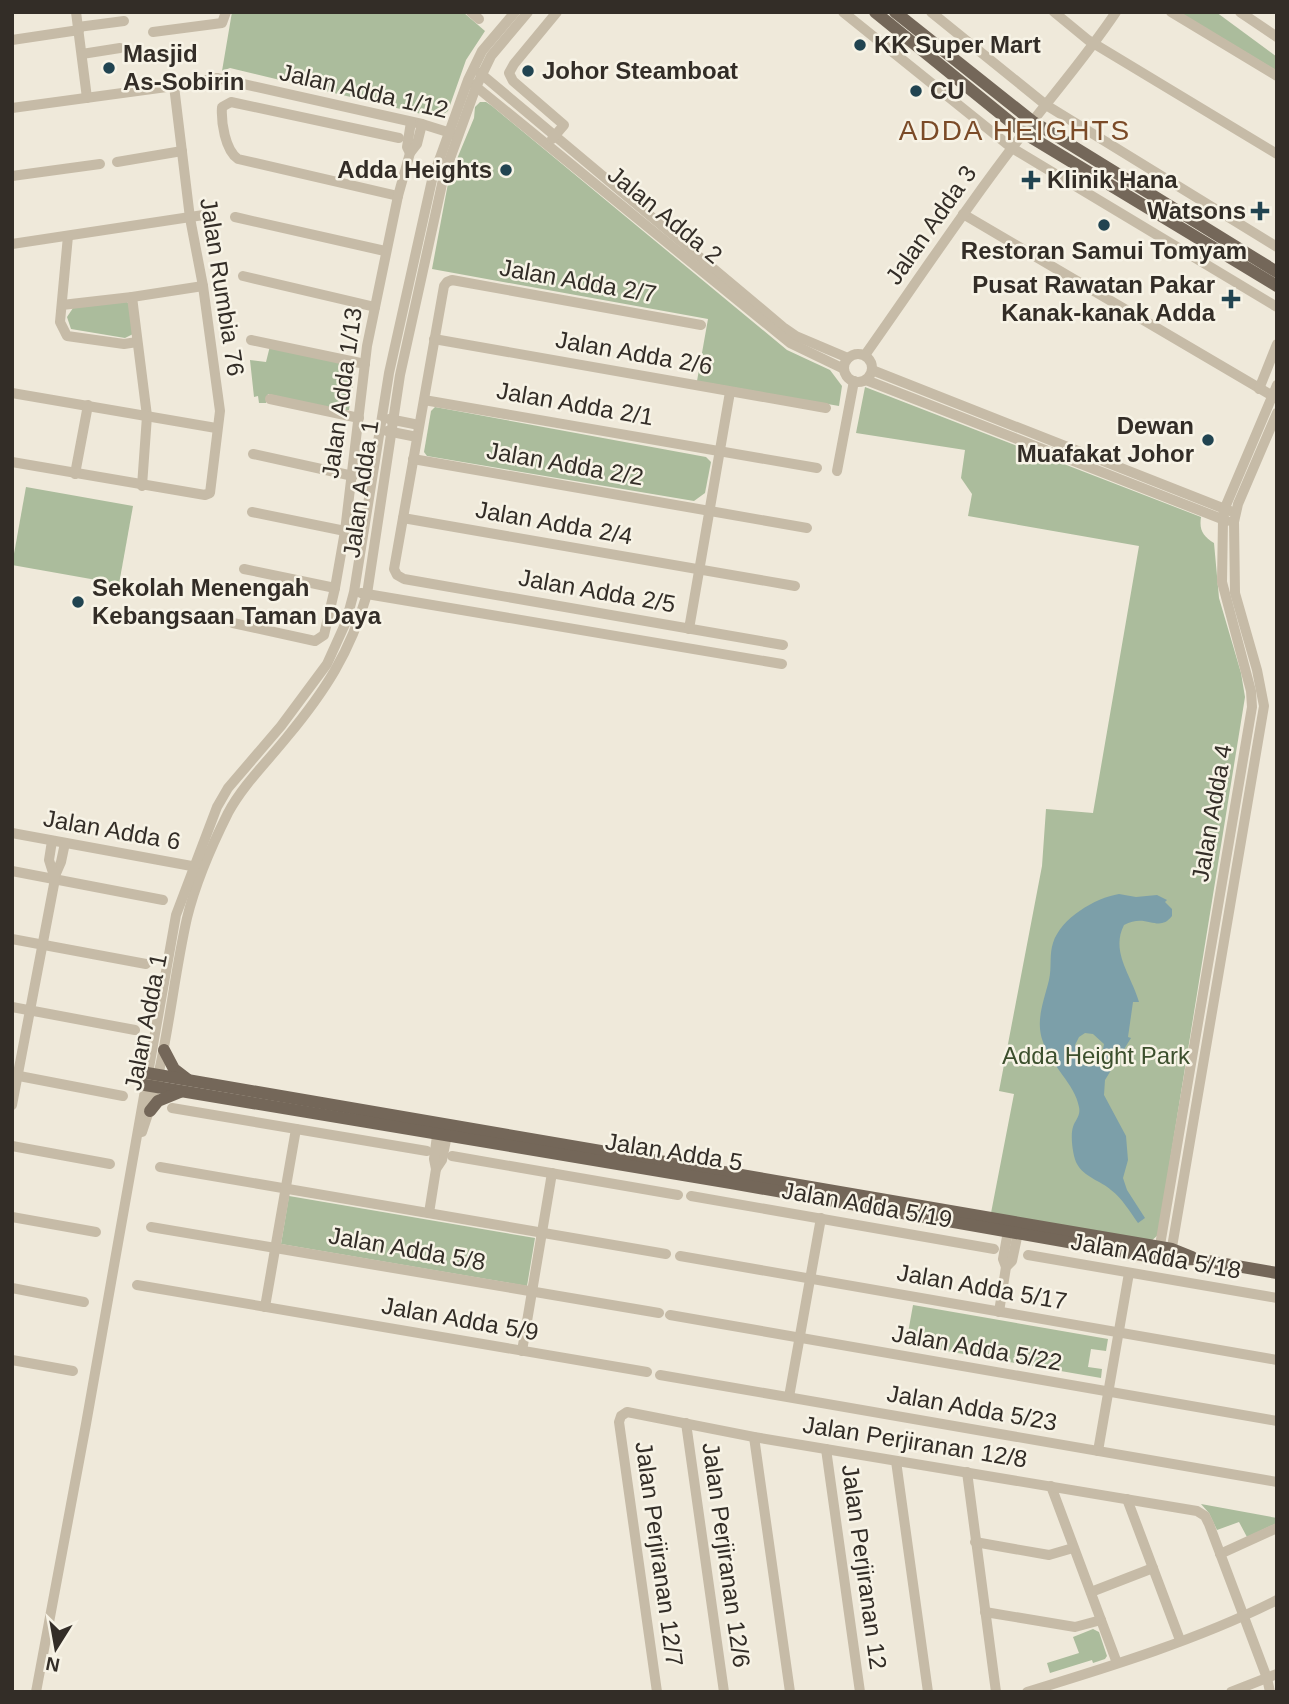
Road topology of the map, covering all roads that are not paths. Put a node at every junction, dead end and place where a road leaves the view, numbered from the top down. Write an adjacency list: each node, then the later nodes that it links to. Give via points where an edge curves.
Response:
1 (76, 12): 15 (street)
2 (226, 12): 16 (street, via 222,23)
3 (515, 12): 22 (street, Jalan Adda 1, via 482,51)
4 (528, 12): 22 (street, Jalan Adda 1)
5 (557, 12): 34 (street, via 509,73 564,124)
6 (844, 12): 37 (street)
7 (875, 12): 32 (main road)
8 (895, 12): 29 (main road)
9 (931, 12): 27 (street)
10 (1054, 12): 19 (street)
11 (1116, 12): 19 (street, Jalan Adda 3)
12 (1171, 12): 23 (street)
13 (1240, 12): 17 (street)
14 (124, 21): 15 (street)
15 (79, 29): 18 (street); 21 (street)
16 (153, 32)
17 (1277, 37)
18 (12, 40)
19 (1095, 44): 27 (street, Jalan Adda 3); 39 (street)
20 (120, 48): 21 (street)
21 (82, 54): 26 (street)
22 (478, 71): 24 (street, Jalan Adda 1); 34 (street, Jalan Adda 2)
23 (1277, 76)
24 (472, 84): 31 (street, Jalan Adda 1); 33 (street, Jalan Adda 1); 36 (street, Jalan Adda 2)
25 (174, 86): 26 (street); 30 (street, Jalan Adda 1/12, via 217,78); 38 (street, Jalan Rumbia 76)
26 (87, 98): 28 (street)
27 (1046, 105): 29 (street, Jalan Adda 3); 50 (street)
28 (12, 108)
29 (1032, 121): 32 (street, Jalan Adda 3); 52 (main road)
30 (416, 123): 31 (street, Jalan Adda 1/12); 43 (street, Jalan Adda 1/13)
31 (448, 131): 33 (street, Jalan Adda 1/12); 85 (street, Jalan Adda 1, via 432,180 389,373)
32 (1024, 132): 37 (street, Jalan Adda 3); 55 (main road)
33 (459, 135): 85 (street, Jalan Adda 1, via 441,188)
34 (555, 136): 36 (street); 60 (street, Jalan Adda 2)
35 (400, 138): 43 (street, via 231,102 222,107 229,148 238,159)
36 (547, 145): 60 (street, Jalan Adda 2)
37 (1012, 148): 45 (street, Jalan Adda 3); 59 (street)
38 (182, 151): 40 (street); 47 (street, Jalan Rumbia 76)
39 (1277, 154)
40 (117, 162)
41 (100, 164): 42 (street)
42 (12, 176)
43 (398, 196): 51 (street, Jalan Adda 1/13)
44 (210, 214): 47 (street)
45 (963, 214): 66 (street, Jalan Adda 3); 74 (street)
46 (235, 217): 51 (street)
47 (190, 218): 48 (street); 54 (street, Jalan Rumbia 76)
48 (68, 236): 49 (street); 57 (street)
49 (12, 244)
50 (1277, 247)
51 (386, 251): 58 (street, Jalan Adda 1/13)
52 (1277, 272)
53 (243, 276): 58 (street)
54 (203, 286): 56 (street); 87 (street, Jalan Rumbia 76, via 220,411)
55 (1277, 286)
56 (132, 297): 57 (street); 64 (street)
57 (62, 305): 64 (street, via 60,322 67,336)
58 (374, 307): 68 (street, Jalan Adda 1/13)
59 (1277, 307)
60 (763, 315): 67 (street, Jalan Adda 2, via 796,336); 69 (street, Jalan Adda 2, via 790,343)
61 (701, 325): 63 (street, Jalan Adda 2/7, via 452,280 444,286)
62 (251, 340): 68 (street)
63 (434, 340): 75 (street, Jalan Adda 2/6); 79 (street)
64 (137, 342): 83 (street)
65 (1277, 344): 74 (street)
66 (865, 355): 67 (street); 70 (street)
67 (848, 358): 69 (street)
68 (365, 364): 84 (street, Jalan Adda 1/13)
69 (844, 369): 72 (street, Jalan Adda 2)
70 (872, 370): 71 (street); 100 (street)
71 (866, 380): 72 (street); 103 (street)
72 (854, 381): 95 (street)
73 (1277, 385): 77 (street, Jalan Adda 4)
74 (1259, 389): 77 (street)
75 (730, 392): 81 (street, Jalan Adda 2/6); 90 (street)
76 (12, 393): 80 (street)
77 (1274, 398): 99 (street, Jalan Adda 4)
78 (270, 399): 84 (street)
79 (424, 400): 86 (street); 90 (street, Jalan Adda 2/1)
80 (88, 405): 83 (street); 96 (street)
81 (827, 408)
82 (1277, 413): 103 (street, Jalan Adda 4)
83 (147, 416): 87 (street); 98 (street)
84 (359, 418): 97 (street, Jalan Adda 1/13)
85 (387, 419): 86 (street); 88 (street, Jalan Adda 1)
86 (419, 425): 89 (street)
87 (216, 428): 98 (street, Jalan Rumbia 76, via 210,493)
88 (386, 431): 89 (street); 111 (street, Jalan Adda 1); 112 (street, Jalan Adda 1)
89 (417, 437): 92 (street)
90 (719, 451): 94 (street, Jalan Adda 2/1); 101 (street)
91 (253, 454): 97 (street)
92 (414, 459): 101 (street, Jalan Adda 2/2); 104 (street)
93 (12, 462): 96 (street)
94 (817, 468)
95 (837, 471)
96 (75, 474): 98 (street)
97 (353, 476): 106 (street, Jalan Adda 1/13)
98 (142, 486)
99 (1233, 489): 100 (street, via 1221,502); 103 (street, Jalan Adda 4)
100 (1198, 499): 103 (street)
101 (709, 510): 105 (street, Jalan Adda 2/2); 108 (street)
102 (252, 512): 106 (street)
103 (1229, 516): 160 (street, Jalan Adda 4, via 1222,582 1252,707)
104 (403, 518): 108 (street, Jalan Adda 2/4); 114 (street, Jalan Adda 2/5, via 394,569 404,579)
105 (807, 528)
106 (345, 531): 110 (street, Jalan Adda 1/13)
107 (244, 569): 110 (street)
108 (698, 569): 109 (street, Jalan Adda 2/4); 114 (street)
109 (795, 586)
110 (335, 588): 113 (street, Jalan Adda 1/13, via 321,638 315,641)
111 (354, 592): 112 (street); 120 (street, Jalan Adda 1, via 327,664 228,788)
112 (367, 594): 116 (street); 121 (street, Jalan Adda 1, via 358,626 336,671 240,793)
113 (233, 623)
114 (689, 629): 115 (street, Jalan Adda 2/5)
115 (783, 645)
116 (782, 664)
117 (12, 833): 118 (street, Jalan Adda 6)
118 (52, 841): 119 (street, Jalan Adda 6); 123 (street, via 49,860)
119 (65, 843): 120 (street, Jalan Adda 6); 123 (street)
120 (193, 866): 121 (street, Jalan Adda 6); 133 (street, Jalan Adda 1, via 176,915)
121 (205, 869): 131 (street, Jalan Adda 1, via 188,916)
122 (12, 871): 123 (street)
123 (55, 879): 124 (street); 126 (street)
124 (163, 900)
125 (12, 939): 126 (street)
126 (42, 944): 127 (street); 129 (street)
127 (146, 964)
128 (12, 1007): 129 (street)
129 (30, 1010): 130 (street); 132 (street)
130 (135, 1030)
131 (164, 1050): 133 (street, Jalan Adda 1); 134 (main road)
132 (15, 1075): 135 (street); 136 (street)
133 (152, 1080): 134 (main road, Jalan Adda 5); 138 (street, Jalan Adda 1); 143 (street, Jalan Adda 1)
134 (187, 1086): 138 (main road); 140 (main road, Jalan Adda 5)
135 (123, 1096)
136 (12, 1105)
137 (172, 1108): 139 (street)
138 (150, 1111): 143 (street, Jalan Adda 1)
139 (296, 1129): 142 (street); 148 (street)
140 (443, 1130): 151 (street, via 442,1160 436,1169); 154 (main road, Jalan Adda 5)
141 (12, 1146): 145 (street)
142 (427, 1151)
143 (135, 1152): 211 (street, Jalan Adda 1)
144 (452, 1156): 147 (street)
145 (110, 1164)
146 (160, 1167): 148 (street)
147 (552, 1173): 149 (street); 157 (street)
148 (286, 1189): 151 (street); 158 (street)
149 (678, 1195)
150 (691, 1196): 153 (street, Jalan Adda 5/19)
151 (429, 1213): 157 (street)
152 (12, 1217): 156 (street)
153 (821, 1218): 159 (street, Jalan Adda 5/19); 166 (street)
154 (1014, 1226): 160 (main road, Jalan Adda 5); 173 (street, via 1012,1261 1006,1266)
155 (151, 1227): 158 (street, Jalan Adda 5/8)
156 (96, 1233)
157 (542, 1233): 161 (street); 169 (street)
158 (275, 1248): 169 (street, Jalan Adda 5/8); 172 (street)
159 (994, 1249)
160 (1165, 1253): 165 (main road, Jalan Adda 5)
161 (666, 1254)
162 (1028, 1255): 164 (street, Jalan Adda 5/18)
163 (680, 1256): 166 (street, Jalan Adda 5/17)
164 (1129, 1272): 170 (street, Jalan Adda 5/18); 176 (street)
165 (1277, 1273)
166 (810, 1279): 173 (street, Jalan Adda 5/17); 177 (street)
167 (137, 1285): 172 (street)
168 (12, 1288): 171 (street)
169 (532, 1292): 174 (street, Jalan Adda 5/8); 178 (street)
170 (1277, 1298)
171 (85, 1302)
172 (265, 1307): 178 (street, Jalan Adda 5/9)
173 (999, 1311): 176 (street, Jalan Adda 5/17)
174 (659, 1313)
175 (670, 1315): 177 (street, Jalan Adda 5/22)
176 (1119, 1332): 180 (street, Jalan Adda 5/17); 184 (street)
177 (800, 1338): 184 (street, Jalan Adda 5/22); 185 (street)
178 (522, 1351): 182 (street, Jalan Adda 5/9)
179 (12, 1360): 181 (street)
180 (1277, 1360)
181 (73, 1371)
182 (647, 1372)
183 (660, 1374): 185 (street, Jalan Adda 5/23)
184 (1108, 1392): 186 (street, Jalan Adda 5/22); 191 (street)
185 (789, 1397): 191 (street, Jalan Adda 5/23)
186 (1277, 1421)
187 (619, 1422): 188 (street, Jalan Perjiranan 12/8, via 627,1412); 212 (street, Jalan Perjiranan 12/7)
188 (686, 1423): 189 (street, Jalan Perjiranan 12/8); 213 (street, Jalan Perjiranan 12/6)
189 (754, 1437): 190 (street, Jalan Perjiranan 12/8); 214 (street)
190 (827, 1448): 192 (street, Jalan Perjiranan 12/8); 215 (street, Jalan Perjiranan 12)
191 (1098, 1451): 194 (street, Jalan Adda 5/23)
192 (896, 1461): 193 (street, Jalan Perjiranan 12/8); 216 (street)
193 (967, 1472): 195 (street, Jalan Perjiranan 12/8); 198 (street)
194 (1277, 1482)
195 (1051, 1486): 196 (street, Jalan Perjiranan 12/8); 199 (street)
196 (1127, 1499): 200 (street, Jalan Perjiranan 12/8, via 1197,1511 1205,1516); 201 (street)
197 (1277, 1528): 200 (street)
198 (975, 1542): 199 (street, via 1049,1555); 204 (street)
199 (1073, 1548): 202 (street)
200 (1220, 1553): 205 (street)
201 (1153, 1568): 202 (street); 207 (street)
202 (1091, 1592): 206 (street)
203 (1277, 1600): 205 (street)
204 (985, 1612): 206 (street, via 1079,1628); 217 (street)
205 (1244, 1617): 207 (street); 209 (street)
206 (1101, 1620): 208 (street)
207 (1180, 1640): 208 (street)
208 (1117, 1663): 218 (street)
209 (1272, 1676): 210 (street); 219 (street); 220 (street)
210 (1277, 1689)
211 (36, 1692)
212 (657, 1692)
213 (724, 1692)
214 (790, 1692)
215 (860, 1692)
216 (928, 1692)
217 (996, 1692)
218 (1027, 1692)
219 (1230, 1692)
220 (1270, 1692)

